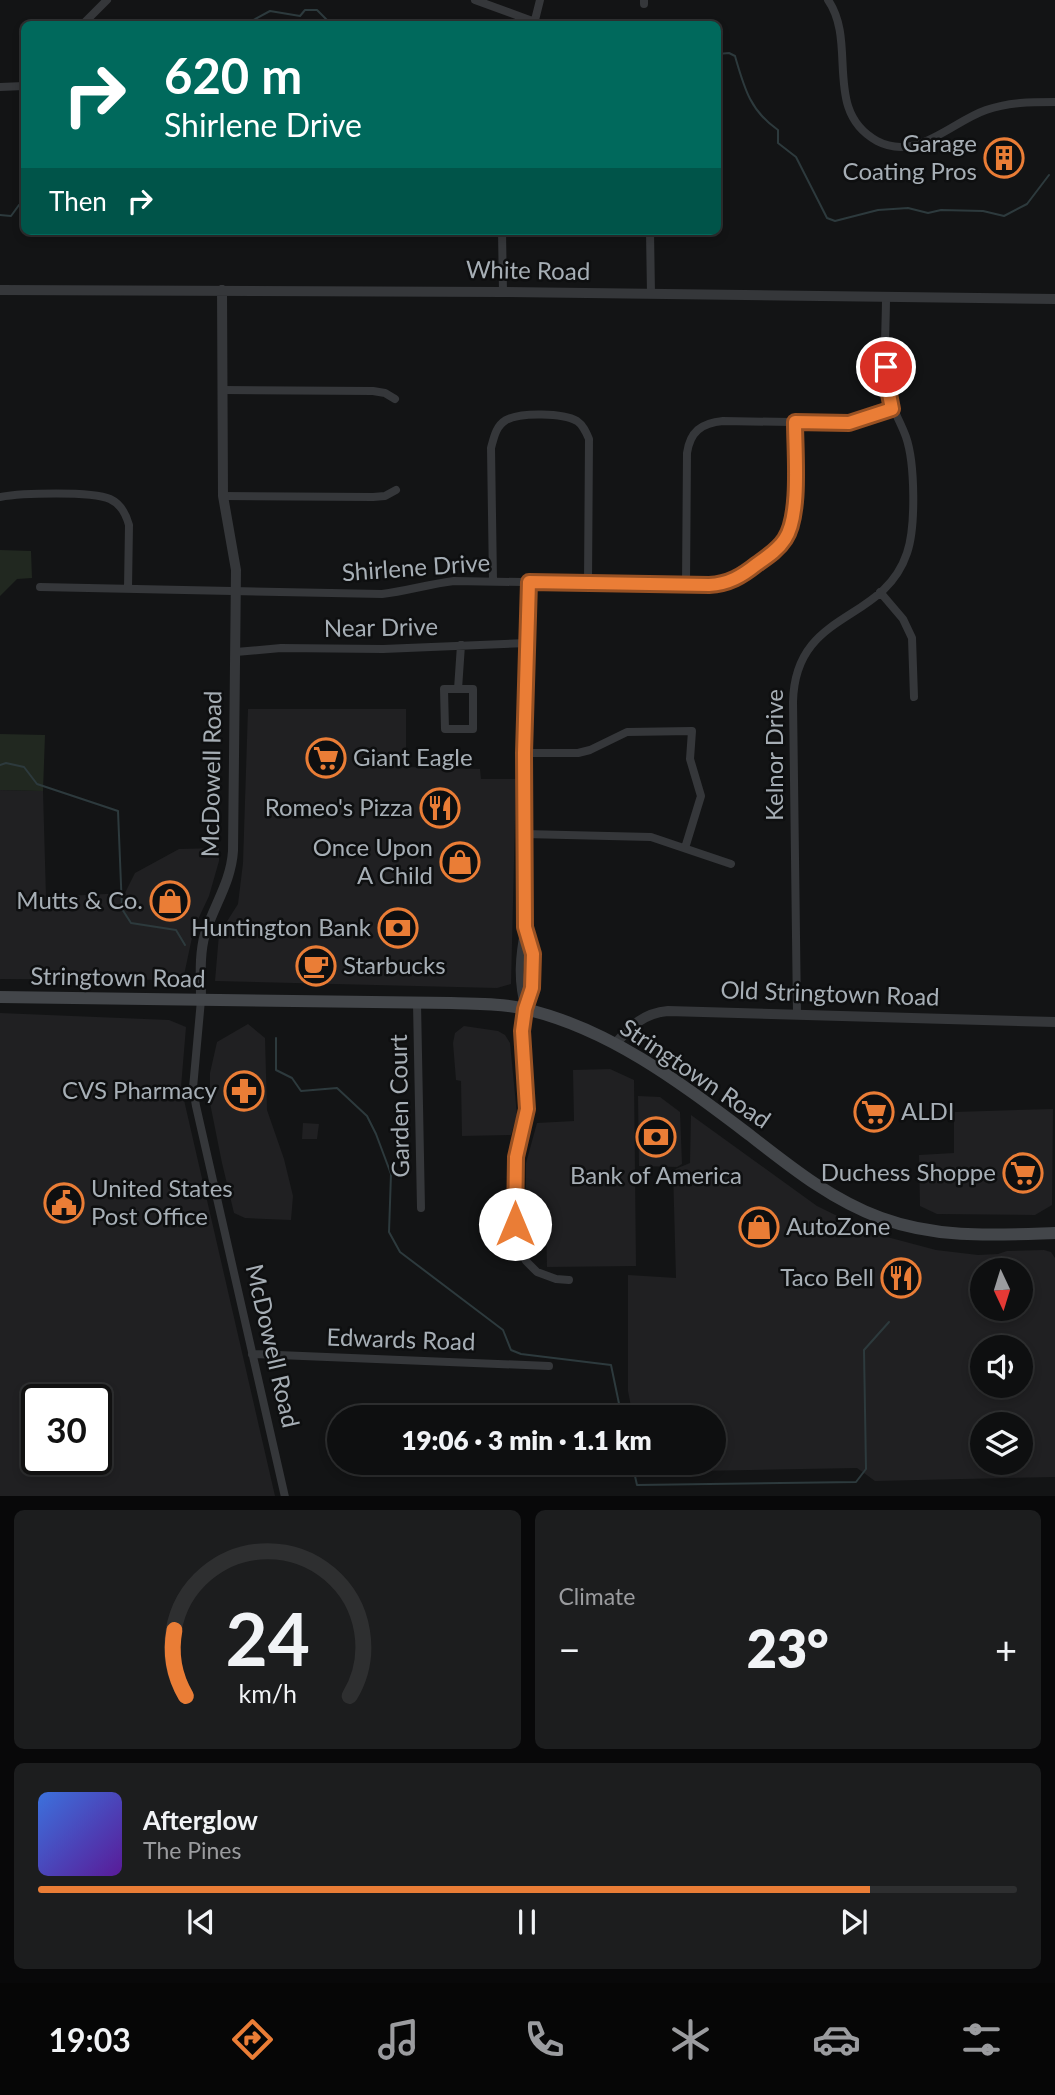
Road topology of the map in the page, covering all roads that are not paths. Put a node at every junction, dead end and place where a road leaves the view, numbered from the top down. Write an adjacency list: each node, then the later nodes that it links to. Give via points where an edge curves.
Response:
1 (107, 0): 5 (street)
2 (475, 0): 6 (street)
3 (540, 0): 7 (street)
4 (828, 0): 10 (street, via 839,25 846,104 862,130 877,141 914,146 984,111)
5 (86, 21)
6 (529, 21)
7 (535, 21)
8 (21, 86): 9 (street)
9 (0, 87)
10 (1055, 102)
11 (502, 235): 15 (street)
12 (650, 235): 16 (street)
13 (0, 290): 14 (street, White Road)
14 (222, 290): 15 (street, White Road); 19 (street, McDowell Road)
15 (503, 292): 16 (street, White Road)
16 (651, 294): 17 (street, White Road)
17 (886, 297): 18 (street, White Road); 21 (street, Kelnor Drive, via 887,384)
18 (1055, 299)
19 (223, 390): 20 (street, via 373,391); 24 (street, McDowell Road)
20 (395, 399)
21 (892, 409): 22 (street, via 849,423); 33 (street, Kelnor Drive, via 906,437 912,465 912,528 900,570)
22 (795, 422): 29 (street, Shirlene Drive, via 793,522 785,540 735,580 718,585); 29 (street, via 710,422 694,432 687,453)
23 (396, 490): 24 (street, via 373,497)
24 (223, 496): 32 (street, McDowell Road)
25 (0, 497): 31 (street, via 92,496 117,503 129,525)
26 (493, 581): 27 (street, Shirlene Drive); 28 (street, via 491,448 495,432 516,416 541,415 575,420 589,439); 32 (street, Shirlene Drive, via 454,581 382,594)
27 (529, 582): 28 (street, Shirlene Drive); 34 (street)
28 (588, 583): 29 (street, Shirlene Drive)
29 (686, 584)
30 (40, 587): 31 (street, Shirlene Drive)
31 (128, 588): 32 (street, Shirlene Drive)
32 (236, 592): 36 (street, McDowell Road)
33 (880, 592): 38 (street, via 912,638); 48 (street, Kelnor Drive, via 818,637 803,655 795,677)
34 (527, 643): 35 (street, Near Drive); 39 (street)
35 (461, 645): 36 (street, Near Drive); 37 (street)
36 (236, 652): 45 (street, McDowell Road, via 232,864 205,934)
37 (458, 689): 37 (street, via 444,689 444,729 473,729 472,689)
38 (914, 697)
39 (524, 753): 40 (street); 41 (street, via 579,753 627,732 692,731 690,759 701,796)
40 (524, 834): 41 (street, via 641,836); 43 (street)
41 (685, 848): 42 (street)
42 (731, 864)
43 (525, 927): 47 (street, via 519,987); 47 (street, via 533,954 532,988)
44 (0, 997): 45 (main road, Stringtown Road)
45 (201, 1000): 46 (main road, Stringtown Road); 54 (street, McDowell Road, via 193,1088)
46 (417, 1003): 47 (main road, Stringtown Road); 51 (street, Garden Court)
47 (525, 1009): 50 (main road, Stringtown Road); 53 (street, via 527,1109 516,1157 516,1239 537,1272)
48 (797, 1014): 49 (street, Old Stringtown Road); 50 (street, Old Stringtown Road, via 657,1012 637,1021)
49 (1055, 1022)
50 (616, 1043): 52 (main road, Stringtown Road, via 816,1185 860,1210 939,1233)
51 (421, 1209)
52 (1055, 1233)
53 (569, 1280)
54 (252, 1354): 55 (street, Edwards Road); 56 (street, McDowell Road)
55 (549, 1366)
56 (285, 1496)

